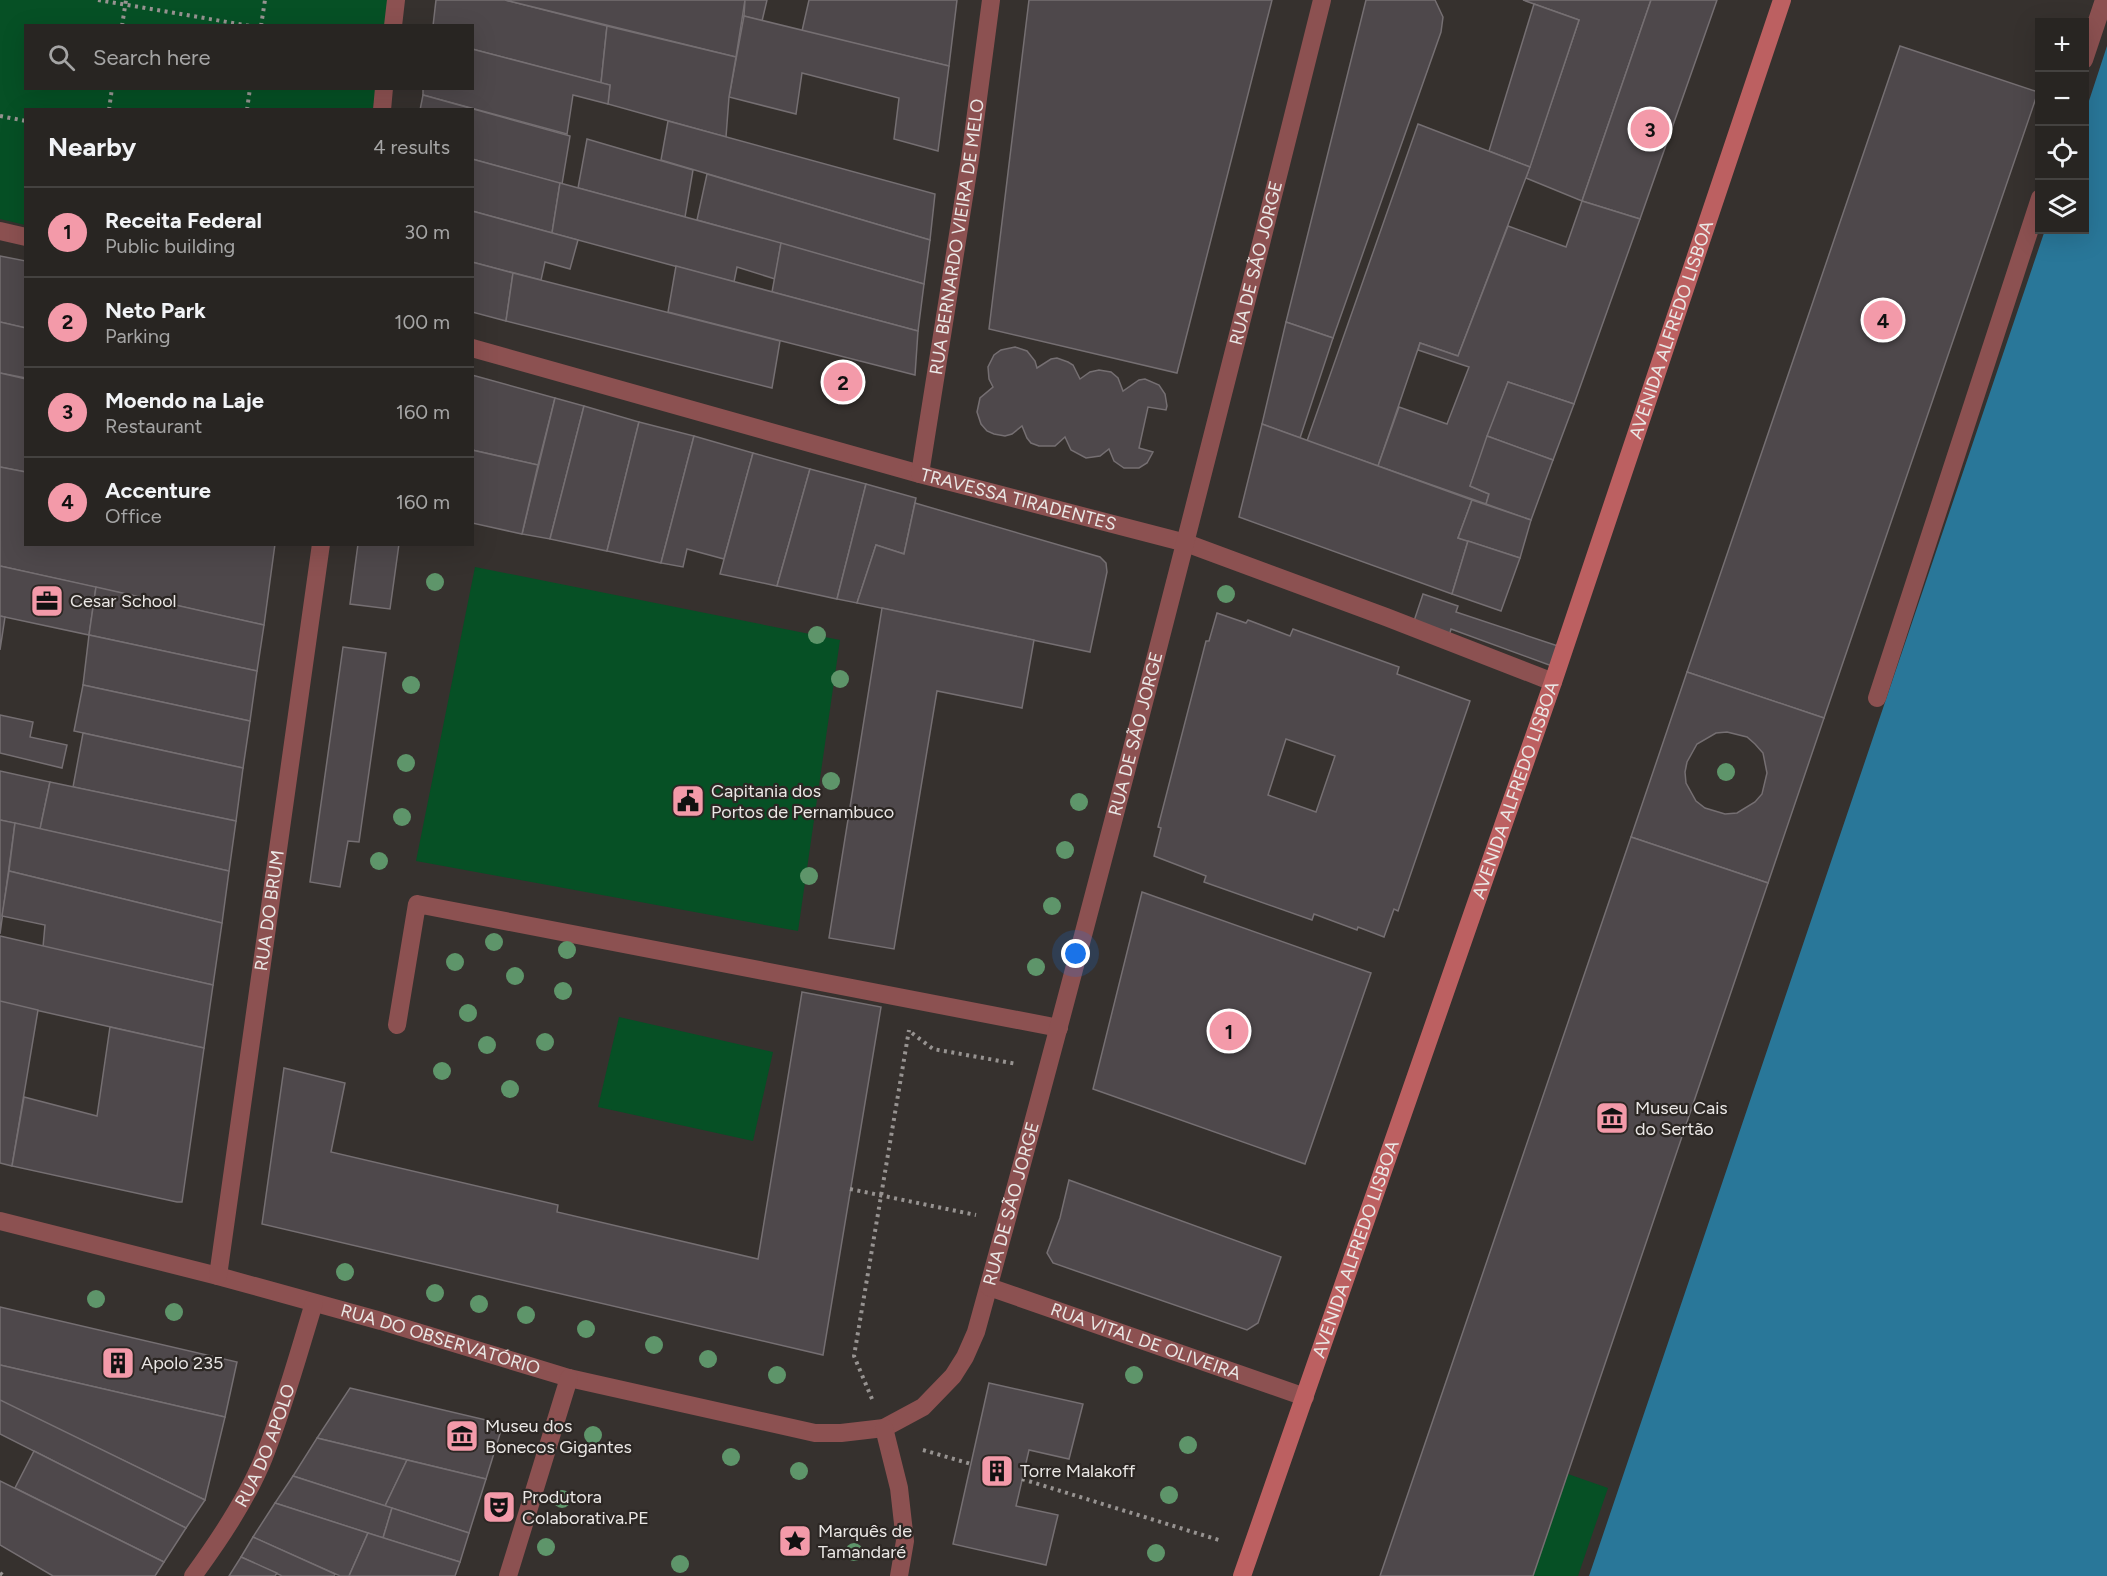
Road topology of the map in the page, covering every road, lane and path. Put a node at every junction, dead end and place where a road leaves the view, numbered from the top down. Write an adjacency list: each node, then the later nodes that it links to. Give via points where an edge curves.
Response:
1 (98, 0): 8 (path)
2 (265, 0): 11 (path)
3 (396, 0): 12 (street)
4 (991, 0): 26 (street, RUA BERNARDO VIEIRA DE MELO)
5 (1322, 0): 27 (street, RUA DE SÃO JORGE)
6 (1782, 0): 29 (main road, AVENIDA ALFREDO LISBOA)
7 (2104, 0): 13 (street)
8 (126, 2): 9 (path); 10 (path)
9 (122, 24)
10 (241, 24)
11 (261, 24)
12 (393, 24)
13 (2089, 47)
14 (112, 90): 17 (path)
15 (250, 90): 18 (path)
16 (384, 90): 19 (street)
17 (109, 108)
18 (247, 108)
19 (382, 108)
20 (0, 116): 21 (path)
21 (24, 121)
22 (2035, 213): 30 (street)
23 (0, 231): 24 (street)
24 (24, 237)
25 (474, 349): 26 (street, TRAVESSA TIRADENTES)
26 (920, 474): 27 (street, TRAVESSA TIRADENTES)
27 (1186, 543): 29 (street, TRAVESSA TIRADENTES); 33 (street, RUA DE SÃO JORGE)
28 (321, 546): 41 (street, RUA DO BRUM)
29 (1552, 682): 45 (main road, AVENIDA ALFREDO LISBOA)
30 (1877, 699)
31 (915, 999): 32 (street, via 417,904); 33 (street); 35 (path)
32 (397, 1025)
33 (1059, 1028): 40 (street, RUA DE SÃO JORGE)
34 (899, 1030): 35 (path)
35 (909, 1031): 36 (path, via 933,1049); 38 (path)
36 (993, 1059)
37 (850, 1189): 38 (path)
38 (882, 1195): 40 (path); 46 (path, via 854,1356)
39 (0, 1221): 41 (street, RUA DO OBSERVATÓRIO)
40 (1007, 1221): 42 (street, RUA DE SÃO JORGE)
41 (218, 1276): 43 (street, RUA DO OBSERVATÓRIO)
42 (989, 1287): 45 (street, RUA VITAL DE OLIVEIRA); 46 (street, RUA DE SÃO JORGE, via 976,1332 954,1376 923,1407)
43 (314, 1303): 44 (street, RUA DO OBSERVATÓRIO); 52 (street, RUA DO APOLO, via 263,1459 238,1509)
44 (569, 1378): 46 (street, RUA DO OBSERVATÓRIO, via 807,1432); 53 (street)
45 (1305, 1397): 49 (main road, AVENIDA ALFREDO LISBOA)
46 (884, 1428): 47 (path, via 925,1451); 54 (street, via 897,1480 905,1541)
47 (971, 1464)
48 (1022, 1479): 49 (path)
49 (1251, 1550): 55 (main road, AVENIDA ALFREDO LISBOA)
50 (0, 1573): 51 (path)
51 (4, 1576)
52 (193, 1576)
53 (508, 1576)
54 (899, 1576)
55 (1242, 1576)

